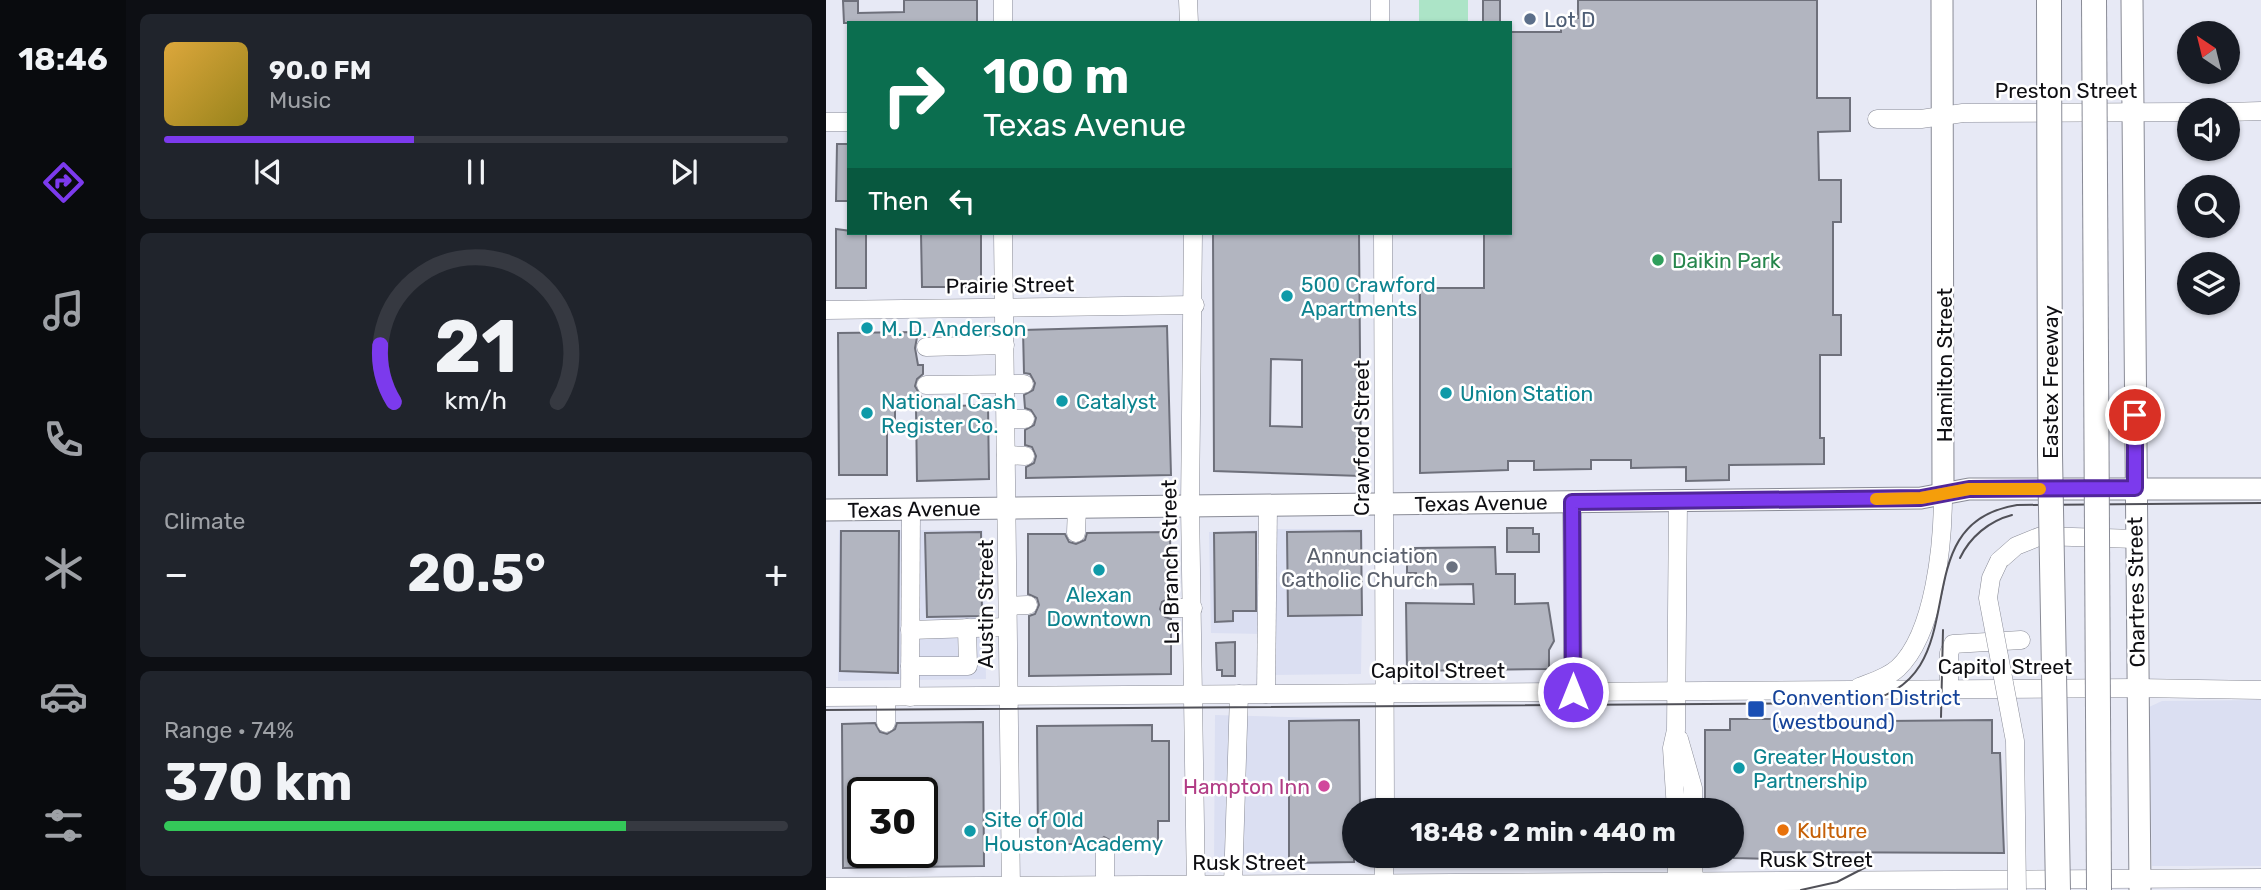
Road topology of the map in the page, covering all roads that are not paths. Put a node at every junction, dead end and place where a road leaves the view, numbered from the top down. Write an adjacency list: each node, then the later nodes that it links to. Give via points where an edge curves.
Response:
1 (1003, 0): 8 (street)
2 (1188, 0): 9 (street)
3 (1380, 0): 10 (street)
4 (1942, 0): 15 (main road, Hamilton Street)
5 (2049, 0): 93 (highway, Eastex Freeway, bridge)
6 (2094, 0): 94 (highway, bridge)
7 (2133, 0): 14 (main road, Chartres Street)
8 (1003, 21)
9 (1189, 21)
10 (1380, 21)
11 (2261, 111): 13 (street)
12 (2177, 112): 14 (street, Preston Street)
13 (2240, 112)
14 (2132, 113): 15 (street, Preston Street); 35 (main road, Chartres Street)
15 (1944, 116): 16 (street, Preston Street); 37 (main road, Hamilton Street)
16 (1877, 119)
17 (826, 122): 18 (street)
18 (847, 122)
19 (1003, 235): 23 (street, Austin Street)
20 (1193, 235): 22 (street, La Branch Street)
21 (1383, 235): 40 (street, Crawford Street)
22 (1195, 306): 23 (street, Prairie Street); 42 (street, La Branch Street)
23 (1004, 308): 24 (street, Prairie Street); 26 (street, Austin Street)
24 (826, 310)
25 (926, 347): 26 (street)
26 (1005, 347): 27 (street); 30 (street, Austin Street)
27 (1024, 349)
28 (1024, 384): 30 (street)
29 (926, 385): 30 (street)
30 (1005, 385): 31 (street, Austin Street)
31 (1006, 419): 32 (street); 33 (street, Austin Street)
32 (1025, 419)
33 (1006, 456): 34 (street); 44 (street, Austin Street)
34 (1025, 457)
35 (2135, 488): 36 (main road, Texas Avenue); 37 (main road, Texas Avenue, via 1969,489); 48 (main road, Chartres Street)
36 (2261, 489)
37 (1943, 494): 38 (main road, Texas Avenue); 60 (street, Hamilton Street, via 1944,531 1923,630 1896,670)
38 (1678, 501): 39 (main road, Texas Avenue); 62 (street)
39 (1572, 502): 40 (main road, Texas Avenue); 63 (street)
40 (1384, 504): 41 (main road, Texas Avenue); 64 (street, Crawford Street)
41 (1268, 505): 42 (main road, Texas Avenue); 65 (street)
42 (1190, 506): 43 (main road, Texas Avenue); 52 (street, La Branch Street)
43 (1077, 507): 44 (main road, Texas Avenue); 47 (street)
44 (1006, 508): 45 (main road, Texas Avenue); 50 (street, Austin Street)
45 (911, 509): 46 (main road, Texas Avenue); 55 (street)
46 (826, 510)
47 (1076, 533)
48 (2136, 539): 58 (main road, Chartres Street); 92 (street, bridge, via 2040,536 2026,540 1999,561 1991,578 1988,598 2015,741)
49 (1028, 605): 50 (street)
50 (1007, 606): 53 (street, Austin Street)
51 (1171, 608): 52 (street)
52 (1193, 608): 66 (street, La Branch Street)
53 (1007, 627): 54 (street); 68 (street, Austin Street)
54 (967, 628): 55 (street); 57 (street, via 968,666)
55 (910, 630): 57 (street)
56 (2021, 640): 59 (street, via 1953,644 1948,653)
57 (910, 666): 71 (street)
58 (2137, 688): 59 (street, Capitol Street); 61 (street, Capitol Street); 85 (main road, Chartres Street)
59 (1949, 689): 60 (street, Capitol Street)
60 (1852, 690): 62 (street, Capitol Street)
61 (2261, 690)
62 (1677, 691): 63 (street, Capitol Street); 73 (street)
63 (1573, 692): 64 (street, Capitol Street)
64 (1386, 693): 65 (street, Capitol Street); 74 (street, Crawford Street)
65 (1266, 694): 67 (street, Capitol Street)
66 (1195, 695): 67 (street, Capitol Street); 68 (street, Capitol Street); 91 (street, La Branch Street)
67 (1238, 695): 84 (street)
68 (1008, 696): 71 (street, Capitol Street); 90 (street, Austin Street)
69 (826, 697): 70 (street, Capitol Street)
70 (887, 697): 71 (street, Capitol Street); 72 (street)
71 (910, 697)
72 (886, 723)
73 (1676, 730): 75 (street, via 1672,748); 76 (street)
74 (1385, 798)
75 (1675, 798)
76 (1693, 798)
77 (1105, 848): 83 (street)
78 (1384, 868): 89 (street)
79 (1681, 868): 87 (street)
80 (1690, 868): 87 (street)
81 (2261, 878): 82 (street, Rusk Street)
82 (2232, 884): 86 (street, Rusk Street)
83 (1105, 885): 90 (street, Rusk Street); 91 (street, Rusk Street)
84 (1233, 885): 89 (street, Rusk Street); 91 (street, Rusk Street)
85 (2140, 885): 86 (street, Rusk Street); 87 (street, Rusk Street)
86 (2190, 885)
87 (1686, 886): 89 (street, Rusk Street)
88 (826, 887): 90 (street, Rusk Street)
89 (1384, 887)
90 (1011, 888)
91 (1196, 888)
92 (2017, 890)
93 (2057, 890)
94 (2099, 890)

